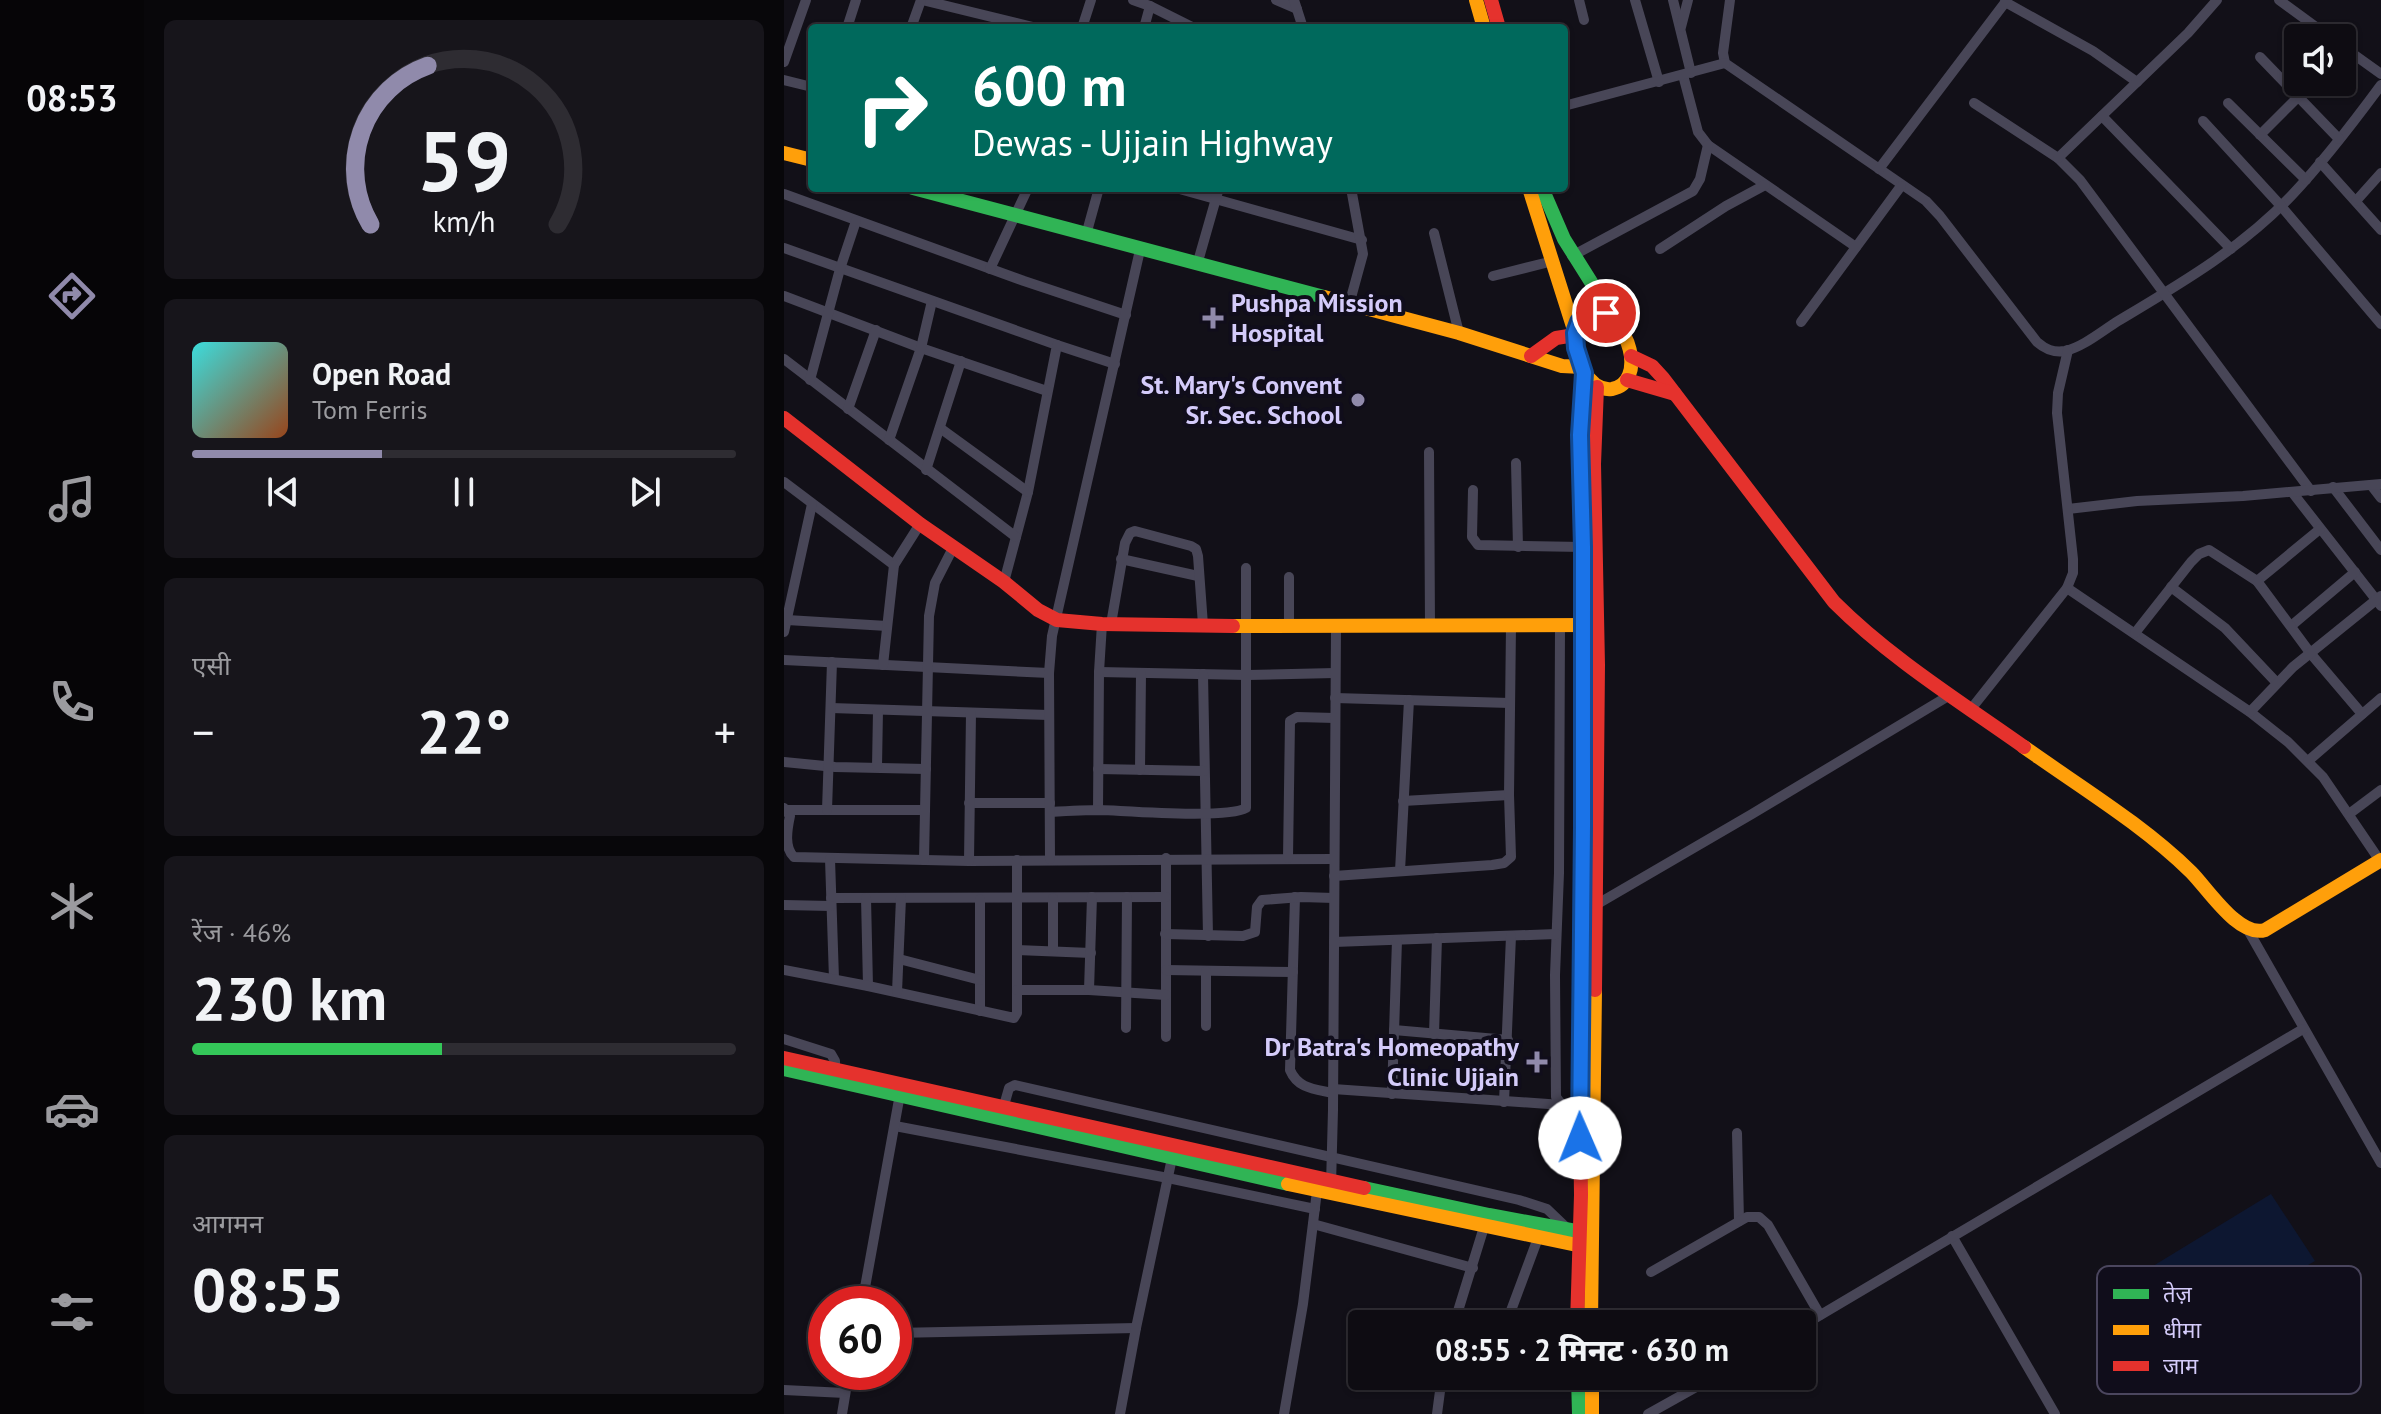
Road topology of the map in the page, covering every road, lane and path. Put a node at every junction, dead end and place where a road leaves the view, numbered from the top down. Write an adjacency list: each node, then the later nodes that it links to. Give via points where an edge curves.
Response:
1 (806, 0): 32 (street)
2 (856, 0): 20 (street)
3 (922, 0): 21 (street); 22 (street)
4 (1091, 0): 23 (street)
5 (1133, 0): 18 (street)
6 (1276, 0): 17 (street)
7 (1476, 0): 26 (street)
8 (1491, 0): 27 (street)
9 (1579, 0): 19 (street)
10 (1635, 0): 38 (street)
11 (1673, 0): 29 (street)
12 (1688, 0): 29 (street)
13 (1730, 0): 33 (street)
14 (2217, 0): 39 (street)
15 (2279, 0): 28 (street)
16 (2006, 1): 39 (street); 55 (street)
17 (1296, 5)
18 (1150, 6): 24 (street); 25 (street)
19 (1584, 20)
20 (848, 24)
21 (913, 24)
22 (1021, 24)
23 (1083, 24)
24 (1145, 24)
25 (1186, 24)
26 (1483, 24)
27 (1498, 24)
28 (2312, 24)
29 (1681, 29): 34 (street)
30 (2356, 56): 35 (street)
31 (2260, 57): 37 (street)
32 (784, 62)
33 (1725, 63): 34 (street); 55 (street)
34 (1687, 74): 38 (street); 50 (street, via 1698,132)
35 (2381, 74)
36 (784, 80): 41 (street)
37 (2284, 81)
38 (1659, 82): 45 (street)
39 (2137, 82): 46 (street)
40 (2381, 85): 49 (street)
41 (808, 86)
42 (2299, 96): 48 (street); 49 (street)
43 (1974, 103): 52 (street)
44 (2228, 103): 48 (street)
45 (1568, 105)
46 (2102, 116): 52 (street); 81 (street)
47 (2203, 121): 71 (street)
48 (2260, 135): 57 (street)
49 (2339, 139): 54 (street)
50 (1708, 145): 58 (street); 83 (street, via 1693,191)
51 (784, 153): 53 (street)
52 (2058, 158): 89 (street)
53 (808, 159)
54 (2320, 162): 57 (street); 70 (street)
55 (1879, 169): 59 (street)
56 (2381, 173): 70 (street)
57 (2306, 180): 71 (street)
58 (1765, 185): 78 (street); 80 (street)
59 (1901, 186): 78 (street); 103 (street, via 1940,216 2037,342 2046,349)
60 (928, 192): 72 (street)
61 (1026, 192): 72 (street)
62 (1098, 192): 76 (street)
63 (1189, 192): 69 (street)
64 (1218, 192): 69 (street)
65 (1352, 192): 77 (street)
66 (1530, 192): 84 (street)
67 (1544, 192): 83 (street)
68 (784, 194): 73 (street)
69 (1215, 200): 77 (street); 85 (street)
70 (2356, 201): 74 (street)
71 (2281, 206): 81 (street); 97 (street)
72 (1015, 216): 76 (street); 87 (street)
73 (856, 221): 86 (street); 87 (street)
74 (2381, 230)
75 (1434, 233): 99 (street)
76 (1086, 235): 82 (street)
77 (1362, 240): 92 (street)
78 (1856, 247): 96 (street)
79 (784, 248): 86 (street)
80 (1660, 249)
81 (2231, 249): 89 (street)
82 (1140, 250): 85 (street); 94 (street)
83 (1572, 256): 95 (street)
84 (1553, 261): 88 (street); 100 (street)
85 (1197, 265): 92 (street)
86 (840, 269): 91 (street); 93 (street)
87 (990, 269): 94 (street)
88 (1493, 276)
89 (2164, 294): 103 (street); 126 (street)
90 (784, 296): 93 (street)
91 (932, 301): 101 (street); 102 (street)
92 (1349, 305): 99 (street)
93 (829, 313): 98 (street); 110 (street)
94 (1126, 315): 108 (street)
95 (1613, 317): 100 (street, via 1591,312); 105 (street)
96 (1801, 322)
97 (2381, 324)
98 (876, 330): 102 (street); 115 (street)
99 (1459, 333): 104 (street)
100 (1575, 334): 104 (street, via 1556,338); 109 (street)
101 (1057, 345): 108 (street); 113 (street)
102 (921, 348): 107 (street); 118 (street)
103 (2068, 350): 131 (street, via 2057,413)
104 (1531, 356): 109 (street)
105 (1631, 356): 111 (street); 114 (street, via 1652,366)
106 (784, 359): 110 (street)
107 (961, 361): 113 (street); 117 (street)
108 (1115, 364): 150 (street)
109 (1583, 370): 112 (street); 136 (street)
110 (810, 380): 115 (street)
111 (1627, 380): 112 (street, via 1612,388); 114 (street)
112 (1597, 387): 153 (street)
113 (1047, 391): 127 (street)
114 (1675, 394): 176 (street, via 1834,602 1876,641)
115 (848, 409): 118 (street)
116 (784, 418): 132 (street)
117 (940, 428): 121 (street); 127 (street)
118 (889, 440): 121 (street)
119 (1429, 452): 157 (street)
120 (1516, 463): 135 (street)
121 (926, 470): 134 (street)
122 (784, 482): 130 (street)
123 (2376, 484): 124 (street); 129 (street)
124 (2333, 487): 126 (street); 138 (street)
125 (1473, 490): 135 (street, via 1474,541 1483,547)
126 (2311, 491): 128 (street)
127 (1028, 492): 134 (street)
128 (2292, 492): 131 (street); 133 (street)
129 (2381, 498)
130 (812, 504): 140 (street); 154 (street)
131 (2068, 509): 148 (street, via 2073,573)
132 (920, 524): 137 (street); 140 (street)
133 (2320, 529): 142 (street); 145 (street)
134 (1016, 537): 146 (street)
135 (1518, 547): 136 (street)
136 (1583, 547): 153 (street)
137 (953, 548): 146 (street); 168 (street, via 931,599)
138 (2381, 550)
139 (1121, 559): 143 (street); 143 (street, via 1127,537 1140,531 1196,549); 151 (street)
140 (894, 565): 155 (street)
141 (1246, 568): 156 (street)
142 (2355, 572): 149 (street); 160 (street)
143 (1198, 576): 152 (street)
144 (1289, 577): 161 (street)
145 (2257, 581): 147 (street, via 2209,550 2199,554); 160 (street)
146 (1004, 582): 150 (street)
147 (2171, 587): 163 (street); 175 (street, via 2225,628)
148 (2067, 588): 163 (street); 182 (street)
149 (2380, 601): 164 (street)
150 (1057, 620): 151 (street); 170 (street)
151 (1106, 624): 152 (street); 169 (street)
152 (1203, 625): 156 (street)
153 (1590, 625): 159 (street); 234 (street); 235 (street)
154 (785, 626): 155 (street)
155 (887, 626): 167 (street)
156 (1248, 626): 161 (street); 174 (street)
157 (1430, 626): 158 (street); 162 (street)
158 (1511, 626): 159 (street); 180 (street)
159 (1560, 626): 238 (street)
160 (2291, 626): 164 (street)
161 (1289, 627): 162 (street)
162 (1336, 627): 172 (street)
163 (2135, 633): 184 (street)
164 (2311, 654): 175 (street); 187 (street)
165 (784, 660): 166 (street)
166 (832, 662): 167 (street); 181 (street)
167 (883, 665): 168 (street)
168 (928, 668): 170 (street); 185 (street)
169 (1099, 672): 171 (street); 195 (street)
170 (1049, 673): 188 (street)
171 (1141, 673): 173 (street); 196 (street)
172 (1335, 673): 174 (street); 177 (street)
173 (1203, 674): 174 (street); 197 (street)
174 (1247, 675): 207 (street, via 1247,804 1242,811)
175 (2277, 683): 184 (street)
176 (1950, 695): 182 (street); 234 (street)
177 (1335, 698): 179 (street); 189 (street)
178 (2381, 698): 187 (street)
179 (1409, 700): 180 (street); 200 (street)
180 (1510, 703): 199 (street)
181 (831, 708): 183 (street); 192 (street)
182 (1971, 709): 236 (street, via 2165,848)
183 (878, 710): 185 (street); 193 (street)
184 (2250, 712): 190 (street)
185 (927, 713): 186 (street); 194 (street)
186 (971, 713): 188 (street); 201 (street)
187 (2362, 714): 190 (street)
188 (1049, 715): 202 (street)
189 (1335, 718): 212 (street, via 1290,721); 215 (street)
190 (2308, 761): 208 (street)
191 (784, 762): 192 (street)
192 (829, 767): 193 (street); 204 (street)
193 (877, 767): 194 (street)
194 (926, 769): 205 (street)
195 (1098, 769): 196 (street); 206 (street)
196 (1140, 770): 197 (street)
197 (1204, 771): 207 (street)
198 (2381, 790): 208 (street)
199 (1509, 795): 200 (street); 220 (street, via 1513,853 1508,860)
200 (1403, 801): 220 (street)
201 (969, 803): 202 (street); 219 (street)
202 (1050, 808): 206 (street); 214 (street)
203 (786, 809): 204 (street); 209 (street, via 790,816)
204 (827, 810): 205 (street)
205 (925, 810): 216 (street)
206 (1098, 810): 207 (street)
207 (1204, 813): 211 (street)
208 (2349, 814): 218 (street)
209 (784, 850): 213 (street, via 794,857)
210 (1166, 858): 211 (street); 214 (street); 224 (street)
211 (1206, 858): 212 (street); 239 (street)
212 (1288, 858): 215 (street)
213 (830, 859): 216 (street); 232 (street)
214 (1050, 859): 217 (street)
215 (1334, 859): 221 (street)
216 (924, 860): 219 (street)
217 (1017, 860): 219 (street); 231 (street)
218 (2381, 860): 236 (street, via 2265,930)
219 (969, 861)
220 (1400, 871): 221 (street)
221 (1334, 876): 229 (street)
222 (1092, 897): 223 (street); 228 (street); 246 (street)
223 (1127, 897): 224 (street); 258 (street)
224 (1166, 897): 237 (street)
225 (1295, 897): 229 (street); 239 (street, via 1262,900 1252,935); 251 (street)
226 (866, 898): 227 (street); 232 (street); 254 (street)
227 (901, 898): 230 (street); 247 (street)
228 (1053, 898): 231 (street); 245 (street)
229 (1334, 898): 243 (street)
230 (980, 899): 231 (street); 253 (street)
231 (1018, 899): 244 (street)
232 (831, 902): 233 (street); 252 (street)
233 (784, 905)
234 (1595, 905): 235 (street); 294 (street, via 1595,1076)
235 (1582, 914): 279 (street)
236 (2248, 930): 263 (street)
237 (1165, 934): 239 (street); 249 (street)
238 (1556, 934): 240 (street); 277 (street, via 1556,1097)
239 (1208, 936)
240 (1511, 936): 241 (street); 268 (street)
241 (1437, 938): 242 (street); 265 (street)
242 (1397, 940): 243 (street); 264 (street)
243 (1334, 942): 273 (street)
244 (1017, 950): 245 (street); 255 (street)
245 (1053, 951): 246 (street)
246 (1091, 953): 256 (street)
247 (899, 959): 253 (street); 257 (street)
248 (784, 970): 252 (street)
249 (1166, 970): 250 (street); 259 (street)
250 (1206, 971): 251 (street); 261 (street)
251 (1293, 972): 273 (street, via 1291,1075 1307,1088)
252 (834, 979): 254 (street)
253 (980, 980): 260 (street)
254 (868, 986): 257 (street)
255 (1017, 990): 256 (street); 260 (street, via 1014,1018)
256 (1089, 990): 258 (street)
257 (897, 992): 260 (street)
258 (1126, 994): 259 (street); 262 (street)
259 (1166, 995): 266 (street)
260 (980, 1011)
261 (1206, 1026)
262 (1126, 1028)
263 (2303, 1029): 285 (street); 292 (street)
264 (1394, 1030): 265 (street); 275 (street)
265 (1434, 1034): 268 (street)
266 (1166, 1037)
267 (784, 1039): 271 (street, via 831,1054)
268 (1508, 1040): 276 (street)
269 (784, 1058): 271 (street)
270 (784, 1069): 271 (street)
271 (839, 1076): 272 (street)
272 (866, 1082): 274 (street); 278 (street)
273 (1333, 1091): 275 (street); 283 (street)
274 (900, 1094): 280 (street); 281 (street)
275 (1392, 1094): 276 (street)
276 (1504, 1102): 277 (street)
277 (1562, 1105): 279 (street)
278 (1003, 1109): 280 (street); 283 (street, via 1013,1085)
279 (1580, 1110): 294 (street)
280 (1022, 1119): 284 (street); 287 (street)
281 (895, 1126): 286 (street); 297 (street)
282 (1737, 1133): 289 (street)
283 (1332, 1157): 287 (street); 294 (street, via 1547,1209)
284 (1172, 1158): 286 (street); 287 (street)
285 (2381, 1163)
286 (1168, 1178): 288 (street); 303 (street)
287 (1326, 1189): 288 (street); 291 (street); 294 (street, via 1457,1210)
288 (1315, 1209): 290 (street)
289 (1739, 1221): 296 (street); 301 (street, via 1753,1216 1764,1220)
290 (1313, 1224): 295 (street); 314 (street)
291 (1484, 1227): 293 (street); 295 (street)
292 (1952, 1236): 301 (street); 319 (street)
293 (1538, 1238): 294 (street); 300 (street)
294 (1582, 1238): 298 (street)
295 (1473, 1268): 299 (street)
296 (1651, 1272)
297 (865, 1286)
298 (1584, 1308)
299 (1459, 1310)
300 (1511, 1310)
301 (1820, 1315): 302 (street)
302 (1816, 1317)
303 (1136, 1328): 304 (street); 313 (street)
304 (912, 1333)
305 (784, 1390): 311 (street)
306 (846, 1390): 311 (street)
307 (1440, 1390): 315 (street)
308 (1578, 1390): 316 (street)
309 (1592, 1390): 317 (street)
310 (1691, 1390): 318 (street)
311 (845, 1393): 312 (street)
312 (842, 1414)
313 (1120, 1414)
314 (1284, 1414)
315 (1437, 1414)
316 (1579, 1414)
317 (1592, 1414)
318 (1648, 1414)
319 (2055, 1414)

